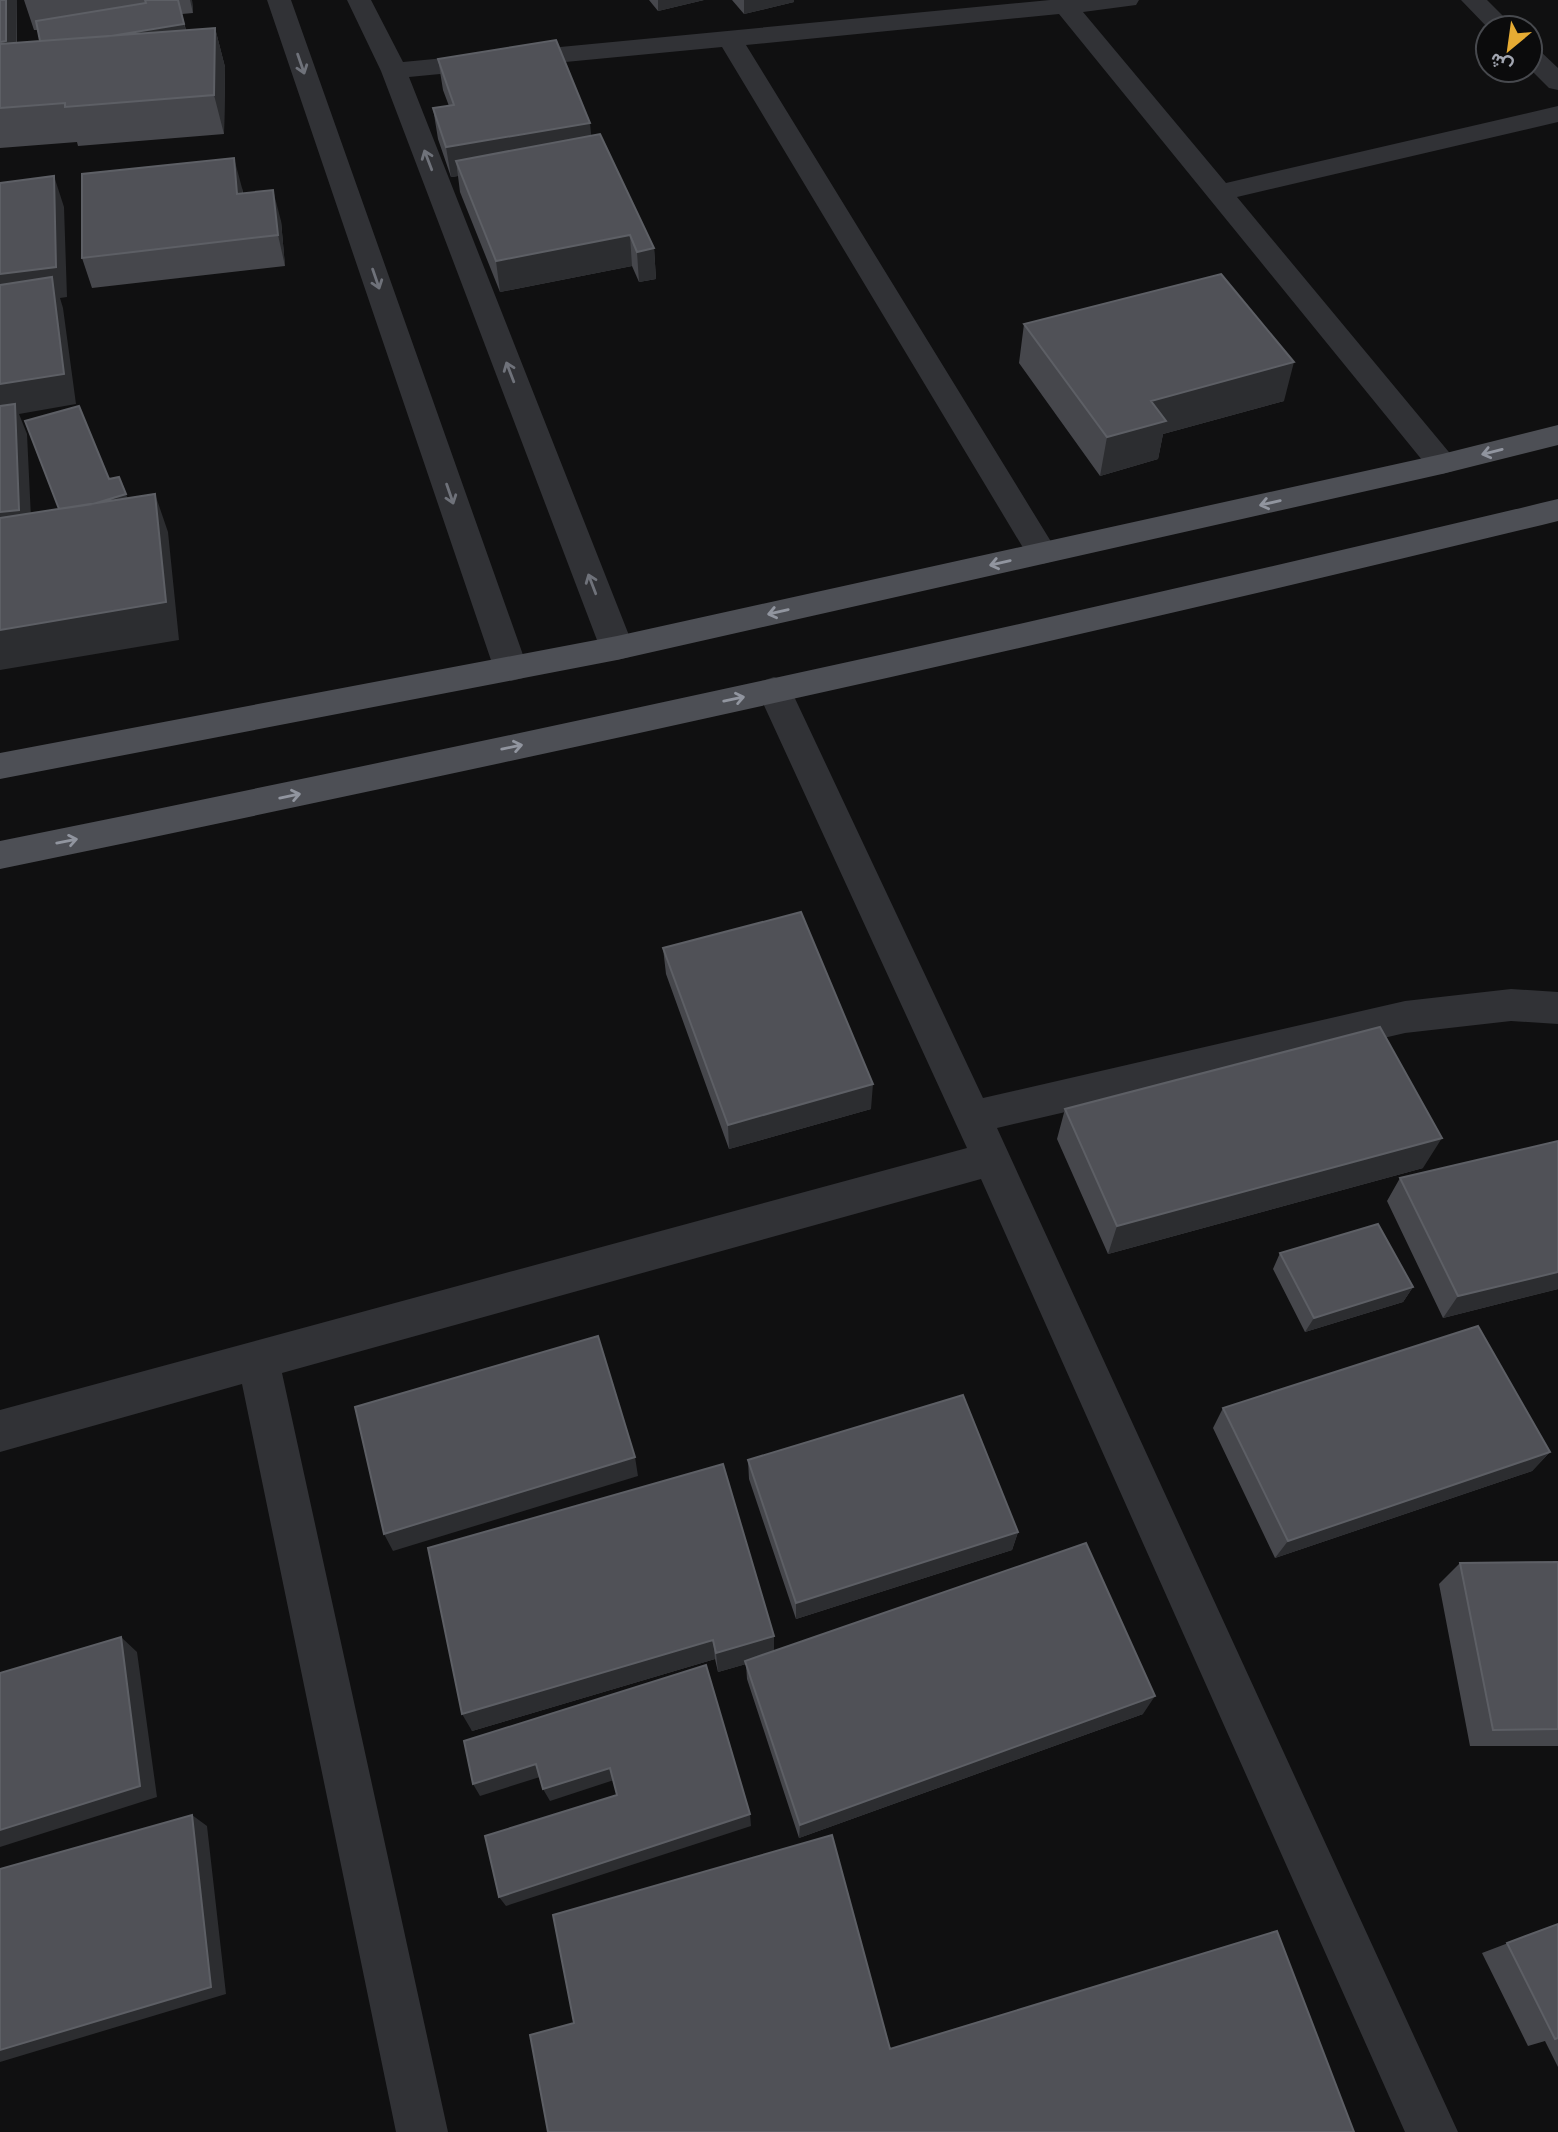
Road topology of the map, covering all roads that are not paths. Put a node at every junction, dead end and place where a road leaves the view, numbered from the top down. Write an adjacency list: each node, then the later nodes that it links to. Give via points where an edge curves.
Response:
1 (279, 0): 18 (street, one-way to 18)
2 (359, 0): 9 (street)
3 (1127, 0): 5 (street)
4 (1473, 0): 6 (street)
5 (1066, 7): 7 (street); 12 (street)
6 (1488, 14)
7 (730, 39): 9 (street); 16 (street)
8 (1544, 68): 10 (street)
9 (394, 71): 17 (street, one-way to 9)
10 (1558, 82)
11 (1558, 114): 12 (street)
12 (1219, 192): 14 (street)
13 (1558, 435): 14 (main road, one-way to 14)
14 (1442, 464): 16 (main road, one-way to 16)
15 (1558, 510): 19 (main road, via 1267,582)
16 (1042, 554): 17 (main road, one-way to 17)
17 (617, 648): 18 (main road)
18 (511, 669): 20 (main road)
19 (774, 690): 21 (main road, one-way to 19); 23 (street)
20 (0, 766)
21 (0, 855)
22 (1558, 1008): 23 (street, via 1511,1005 1405,1017)
23 (973, 1117): 24 (street)
24 (992, 1159): 25 (street); 28 (street)
25 (258, 1361): 26 (street); 27 (street)
26 (0, 1432)
27 (422, 2132)
28 (1432, 2132)

